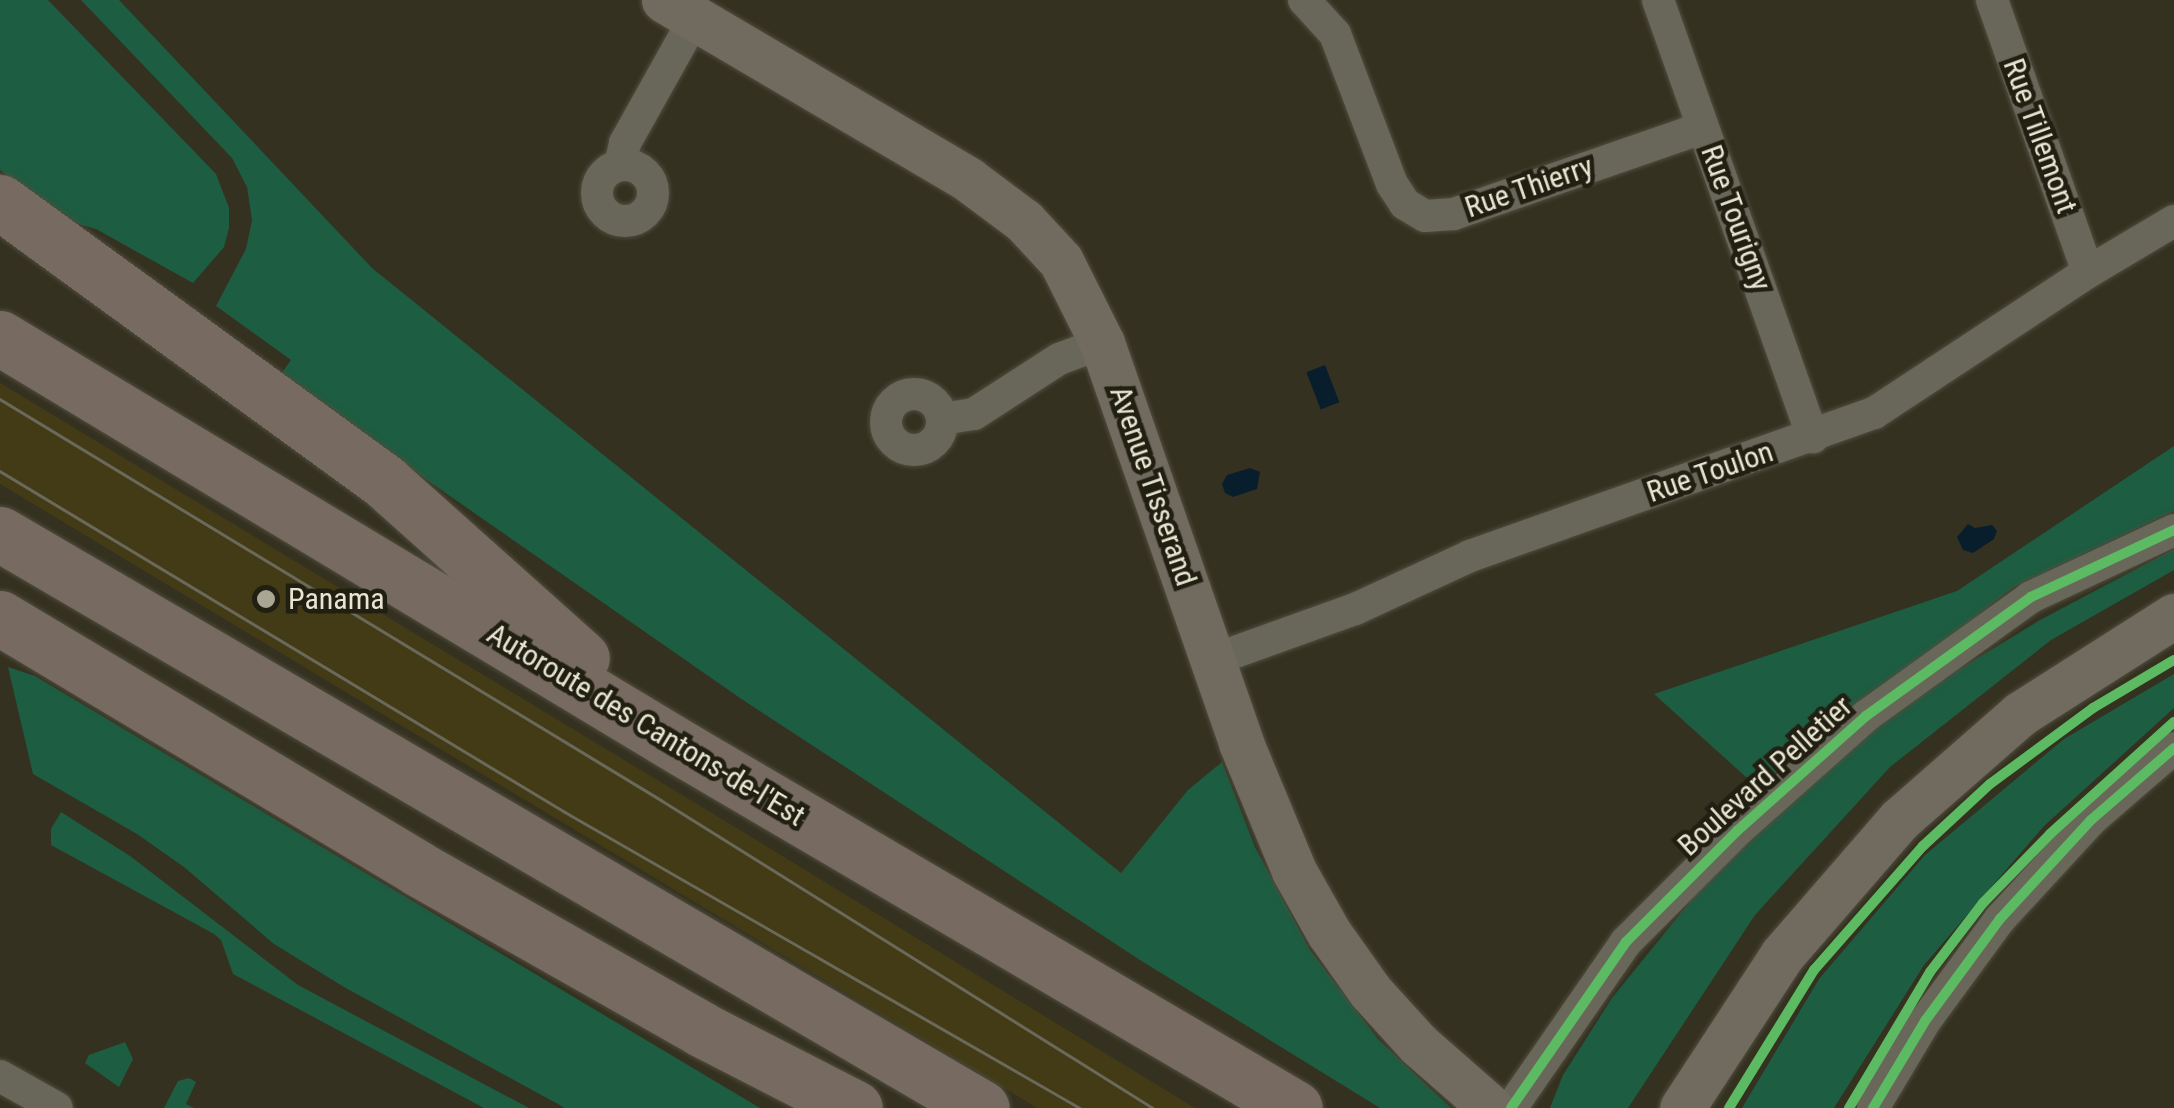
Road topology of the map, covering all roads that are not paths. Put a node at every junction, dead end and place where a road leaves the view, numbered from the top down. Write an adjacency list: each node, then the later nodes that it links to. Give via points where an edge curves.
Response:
1 (1304, 0): 5 (street, Rue Thierry, via 1342,48 1392,184 1425,216 1454,214)
2 (1658, 0): 5 (street, Rue Tourigny)
3 (1992, 0): 9 (street, Rue Tillemont)
4 (680, 9): 6 (street); 11 (street, Avenue Tisserand, via 1000,202 1061,261)
5 (1703, 128): 13 (street, Rue Tourigny)
6 (620, 165)
7 (0, 202): 20 (highway, via 385,482)
8 (2174, 221): 9 (street, Rue Toulon)
9 (2088, 272): 13 (street, Rue Toulon, via 1888,407)
10 (0, 338): 20 (highway, Autoroute des Cantons-de-l'Est)
11 (1102, 343): 12 (street, via 1059,359 974,414); 18 (street, Avenue Tisserand)
12 (942, 419)
13 (1813, 437): 18 (street, Rue Toulon, via 1485,551 1355,609)
14 (2174, 530): 27 (street, Boulevard Pelletier, via 2032,597 1866,716 1626,942)
15 (0, 534): 24 (highway)
16 (2174, 616): 28 (street, via 2020,714 1900,820 1782,955)
17 (0, 618): 23 (highway, via 434,878)
18 (1214, 660): 26 (street, Avenue Tisserand, via 1273,826 1315,912 1399,1024)
19 (2174, 748): 29 (street, via 2091,820 2000,919 1925,1020)
20 (685, 750): 25 (highway, Autoroute des Cantons-de-l'Est)
21 (0, 1076): 22 (street)
22 (58, 1108)
23 (854, 1108)
24 (982, 1108)
25 (1295, 1108)
26 (1491, 1108)
27 (1511, 1108)
28 (1682, 1108)
29 (1873, 1108)

